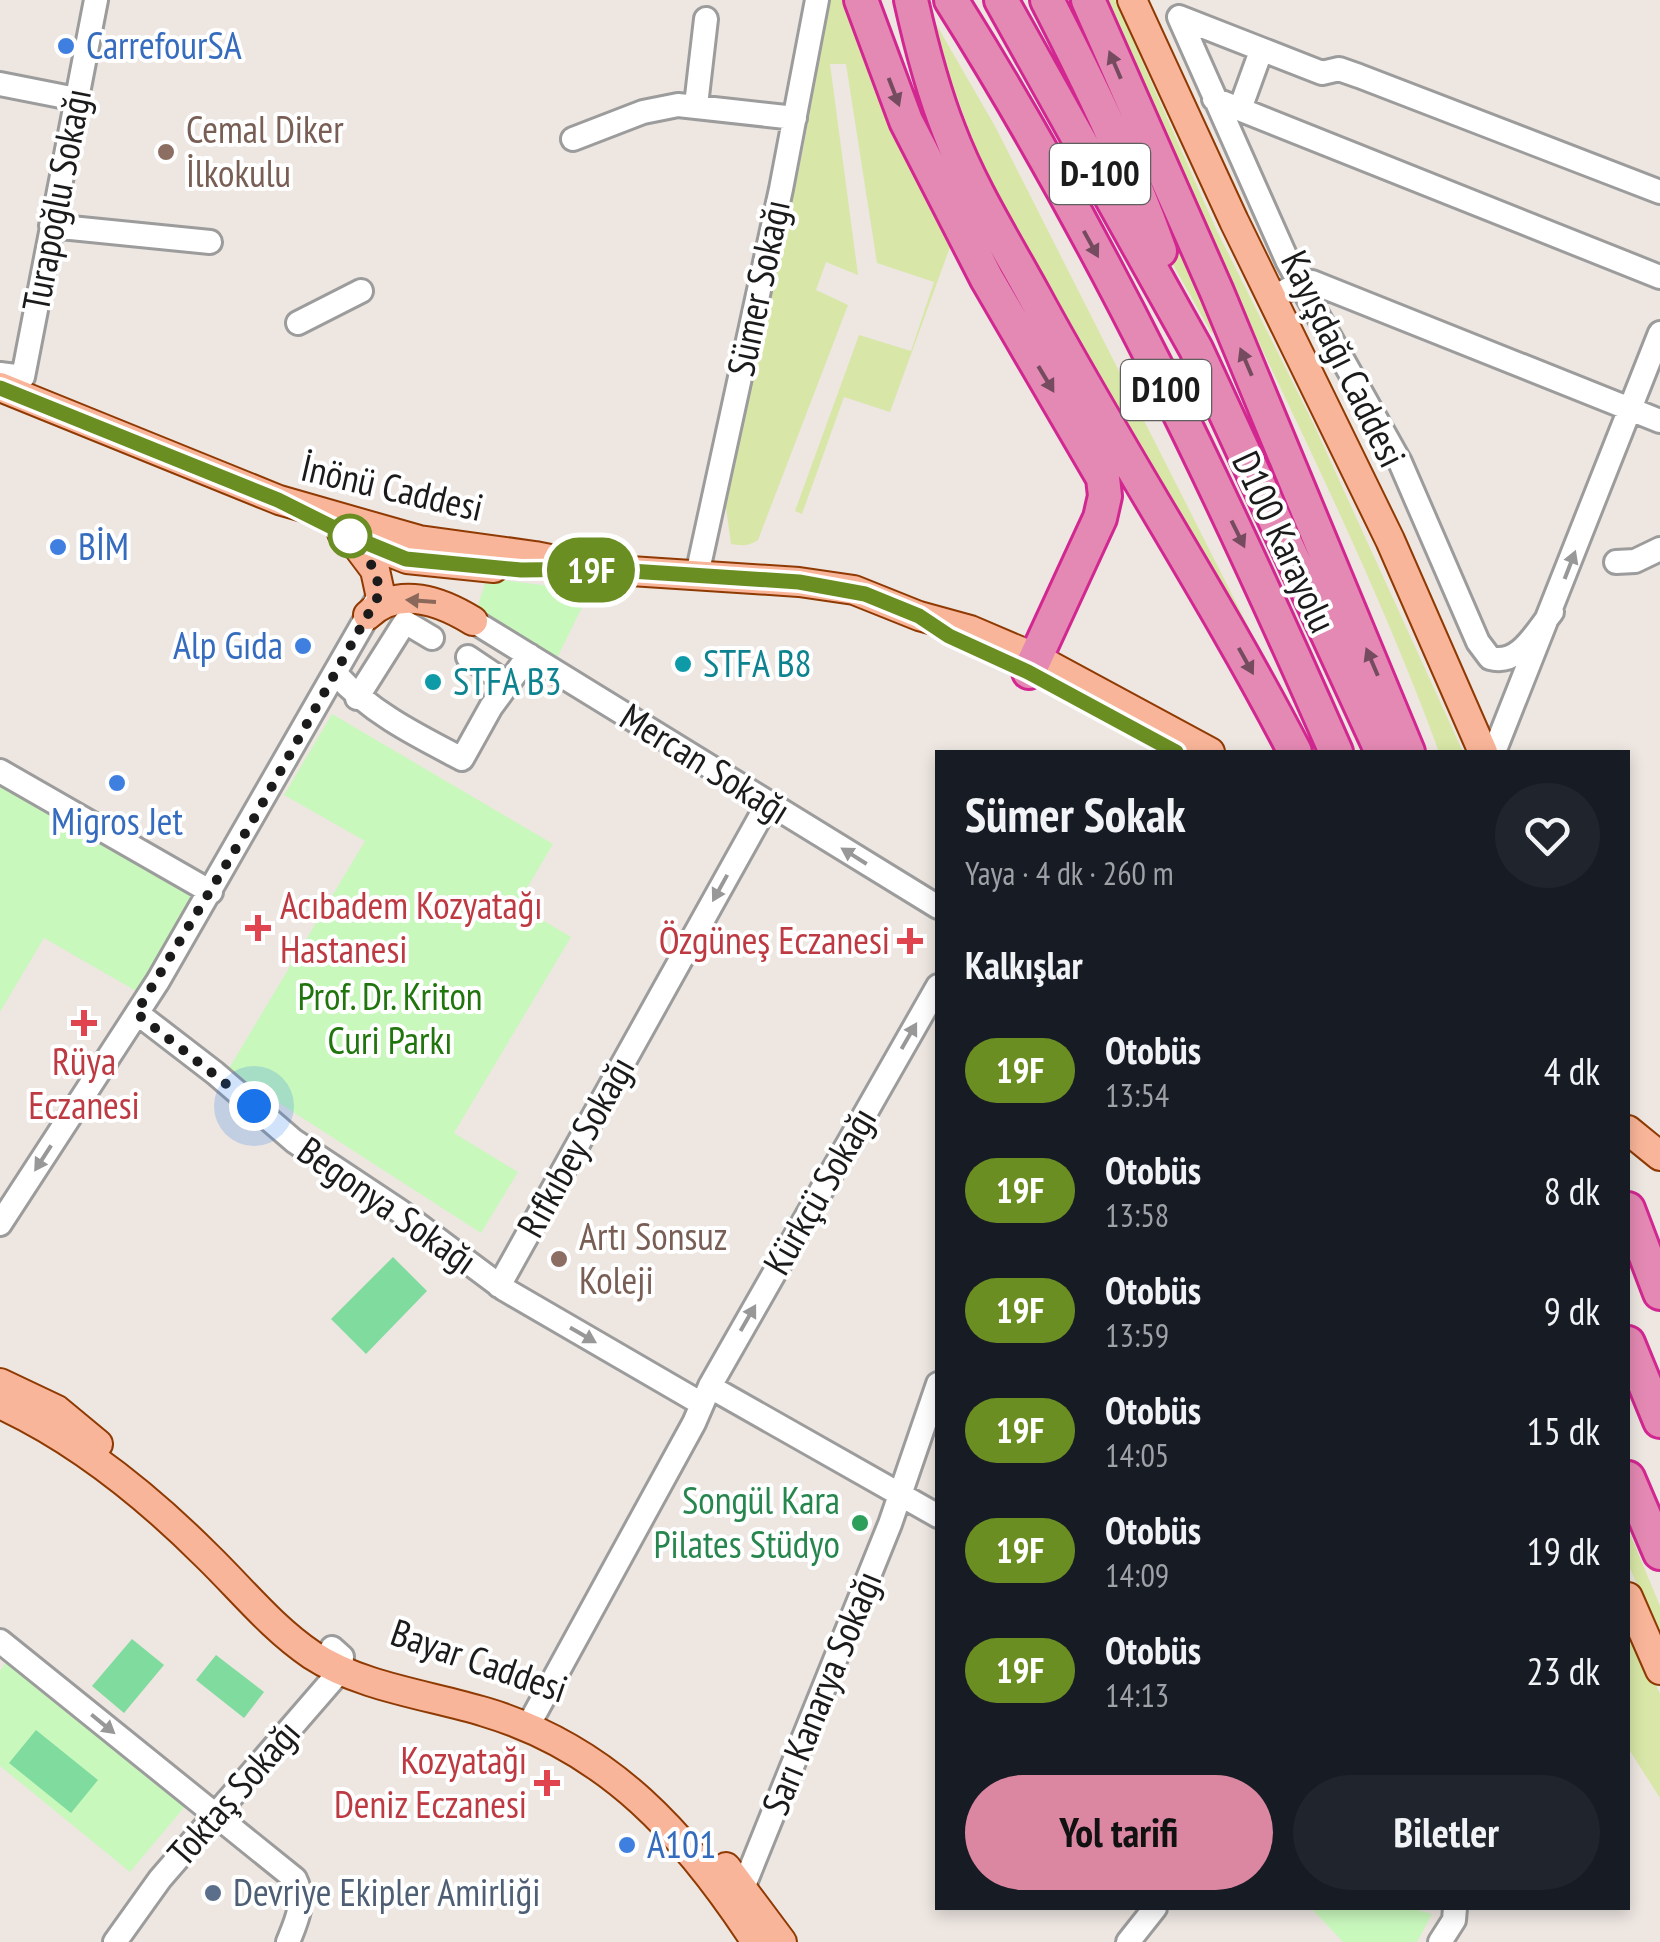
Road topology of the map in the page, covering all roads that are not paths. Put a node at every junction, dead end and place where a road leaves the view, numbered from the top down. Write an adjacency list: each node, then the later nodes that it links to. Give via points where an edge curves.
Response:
1 (96, 0): 13 (street, Turapoğlu Sokağı)
2 (817, 0): 17 (street, Sümer Sokağı)
3 (861, 0): 48 (highway, one-way to 48, via 915,139 1103,478 1100,518)
4 (912, 0): 54 (highway, one-way to 54, via 924,60 972,182)
5 (948, 0): 55 (highway, D100 Karayolu / D100, one-way to 55, via 1113,283 1262,582)
6 (1001, 0): 30 (highway, D-100)
7 (1047, 0): 30 (highway, via 1142,202)
8 (1088, 0): 57 (highway, one-way to 8)
9 (1132, 0): 27 (main road, Kayışdağı Caddesi)
10 (706, 19): 15 (street)
11 (1261, 51): 14 (street, via 1180,17); 16 (street); 19 (street, via 1322,73 1358,76)
12 (0, 84): 13 (street)
13 (76, 98): 20 (street, Turapoğlu Sokağı)
14 (1214, 99): 16 (street); 25 (street)
15 (696, 104): 17 (street); 18 (street, via 644,112)
16 (1240, 109): 23 (street)
17 (794, 118): 41 (street, Sümer Sokağı)
18 (573, 139)
19 (1660, 192)
20 (51, 226): 21 (street); 31 (street, Turapoğlu Sokağı)
21 (210, 242)
22 (1660, 264): 23 (street, via 1641,259)
23 (1632, 266): 24 (street)
24 (1660, 276)
25 (1300, 283): 27 (street); 32 (street, via 1312,282); 43 (street, via 1400,462 1490,658 1518,654)
26 (360, 291): 28 (street)
27 (1272, 298): 58 (main road, Kayışdağı Caddesi)
28 (298, 323)
29 (1660, 332): 32 (street)
30 (1196, 349): 56 (highway, D100 Karayolu / D100)
31 (6, 376): 34 (main road, İnönü Caddesi, via 106,420 150,448)
32 (1630, 408): 33 (street); 43 (street, one-way to 32)
33 (1660, 422)
34 (278, 500): 35 (main road); 36 (main road, İnönü Caddesi)
35 (350, 536): 36 (main road); 42 (main road, via 375,570)
36 (404, 547): 39 (main road); 40 (main road, İnönü Caddesi); 42 (main road)
37 (1660, 549): 38 (street)
38 (1616, 562)
39 (494, 568): 40 (main road); 44 (main road, via 464,588 462,607)
40 (600, 569): 41 (main road, İnönü Caddesi)
41 (697, 575): 48 (main road, İnönü Caddesi, via 845,588 970,630)
42 (374, 604): 44 (main road, one-way to 42, via 441,603); 49 (street)
43 (1552, 612): 59 (street)
44 (473, 622): 46 (street, Mercan Sokağı)
45 (432, 638): 51 (street, via 405,622)
46 (529, 655): 50 (street); 61 (street, Mercan Sokağı)
47 (468, 658): 50 (street)
48 (1032, 665): 52 (main road, İnönü Caddesi); 53 (main road, İnönü Caddesi)
49 (336, 674): 51 (street); 62 (street)
50 (508, 684): 51 (street, via 462,759)
51 (357, 698)
52 (1173, 750)
53 (1206, 750)
54 (1294, 750)
55 (1335, 750)
56 (1381, 750)
57 (1407, 750)
58 (1482, 750)
59 (1495, 750)
60 (0, 771): 62 (street)
61 (768, 804): 63 (street, Mercan Sokağı, one-way to 61); 70 (street, Rıfkıbey Sokağı, one-way to 70)
62 (211, 892): 65 (street)
63 (935, 906)
64 (935, 991): 75 (street, Kürkçü Sokağı, one-way to 64, via 708,1389)
65 (136, 1013): 69 (street, one-way to 69); 70 (street, Begonya Sokağı, via 294,1141)
66 (1630, 1132): 67 (main road)
67 (1660, 1156)
68 (1630, 1214): 71 (highway)
69 (0, 1224)
70 (499, 1286): 75 (street, one-way to 75)
71 (1660, 1293)
72 (1630, 1349): 77 (highway)
73 (0, 1382): 80 (main road, Bayar Caddesi, via 74,1422)
74 (935, 1393): 79 (street, Sarı Kanarya Sokağı)
75 (712, 1398): 79 (street); 88 (street, Kürkçü Sokağı)
76 (0, 1404): 80 (main road, Bayar Caddesi, via 73,1444)
77 (1660, 1420)
78 (1630, 1483): 82 (highway)
79 (900, 1496): 81 (street); 90 (street, Sarı Kanarya Sokağı)
80 (152, 1506): 83 (main road, Bayar Caddesi)
81 (935, 1514)
82 (1660, 1553)
83 (218, 1566): 86 (main road, Bayar Caddesi); 86 (main road, Bayar Caddesi, via 280,1639)
84 (1630, 1602): 87 (main road)
85 (0, 1642): 89 (street, one-way to 89, via 68,1685)
86 (336, 1659): 88 (main road, Bayar Caddesi); 89 (street, Toktaş Sokağı)
87 (1660, 1670)
88 (531, 1720): 90 (main road, Bayar Caddesi, via 597,1748 648,1785 696,1832)
89 (216, 1814): 93 (street, Toktaş Sokağı); 94 (street, via 294,1879 300,1906)
90 (736, 1894): 95 (main road, Bayar Caddesi); 96 (main road, Bayar Caddesi)
91 (1152, 1910): 97 (street)
92 (1455, 1910): 98 (street)
93 (115, 1942)
94 (288, 1942)
95 (756, 1942)
96 (782, 1942)
97 (1128, 1942)
98 (1440, 1942)

